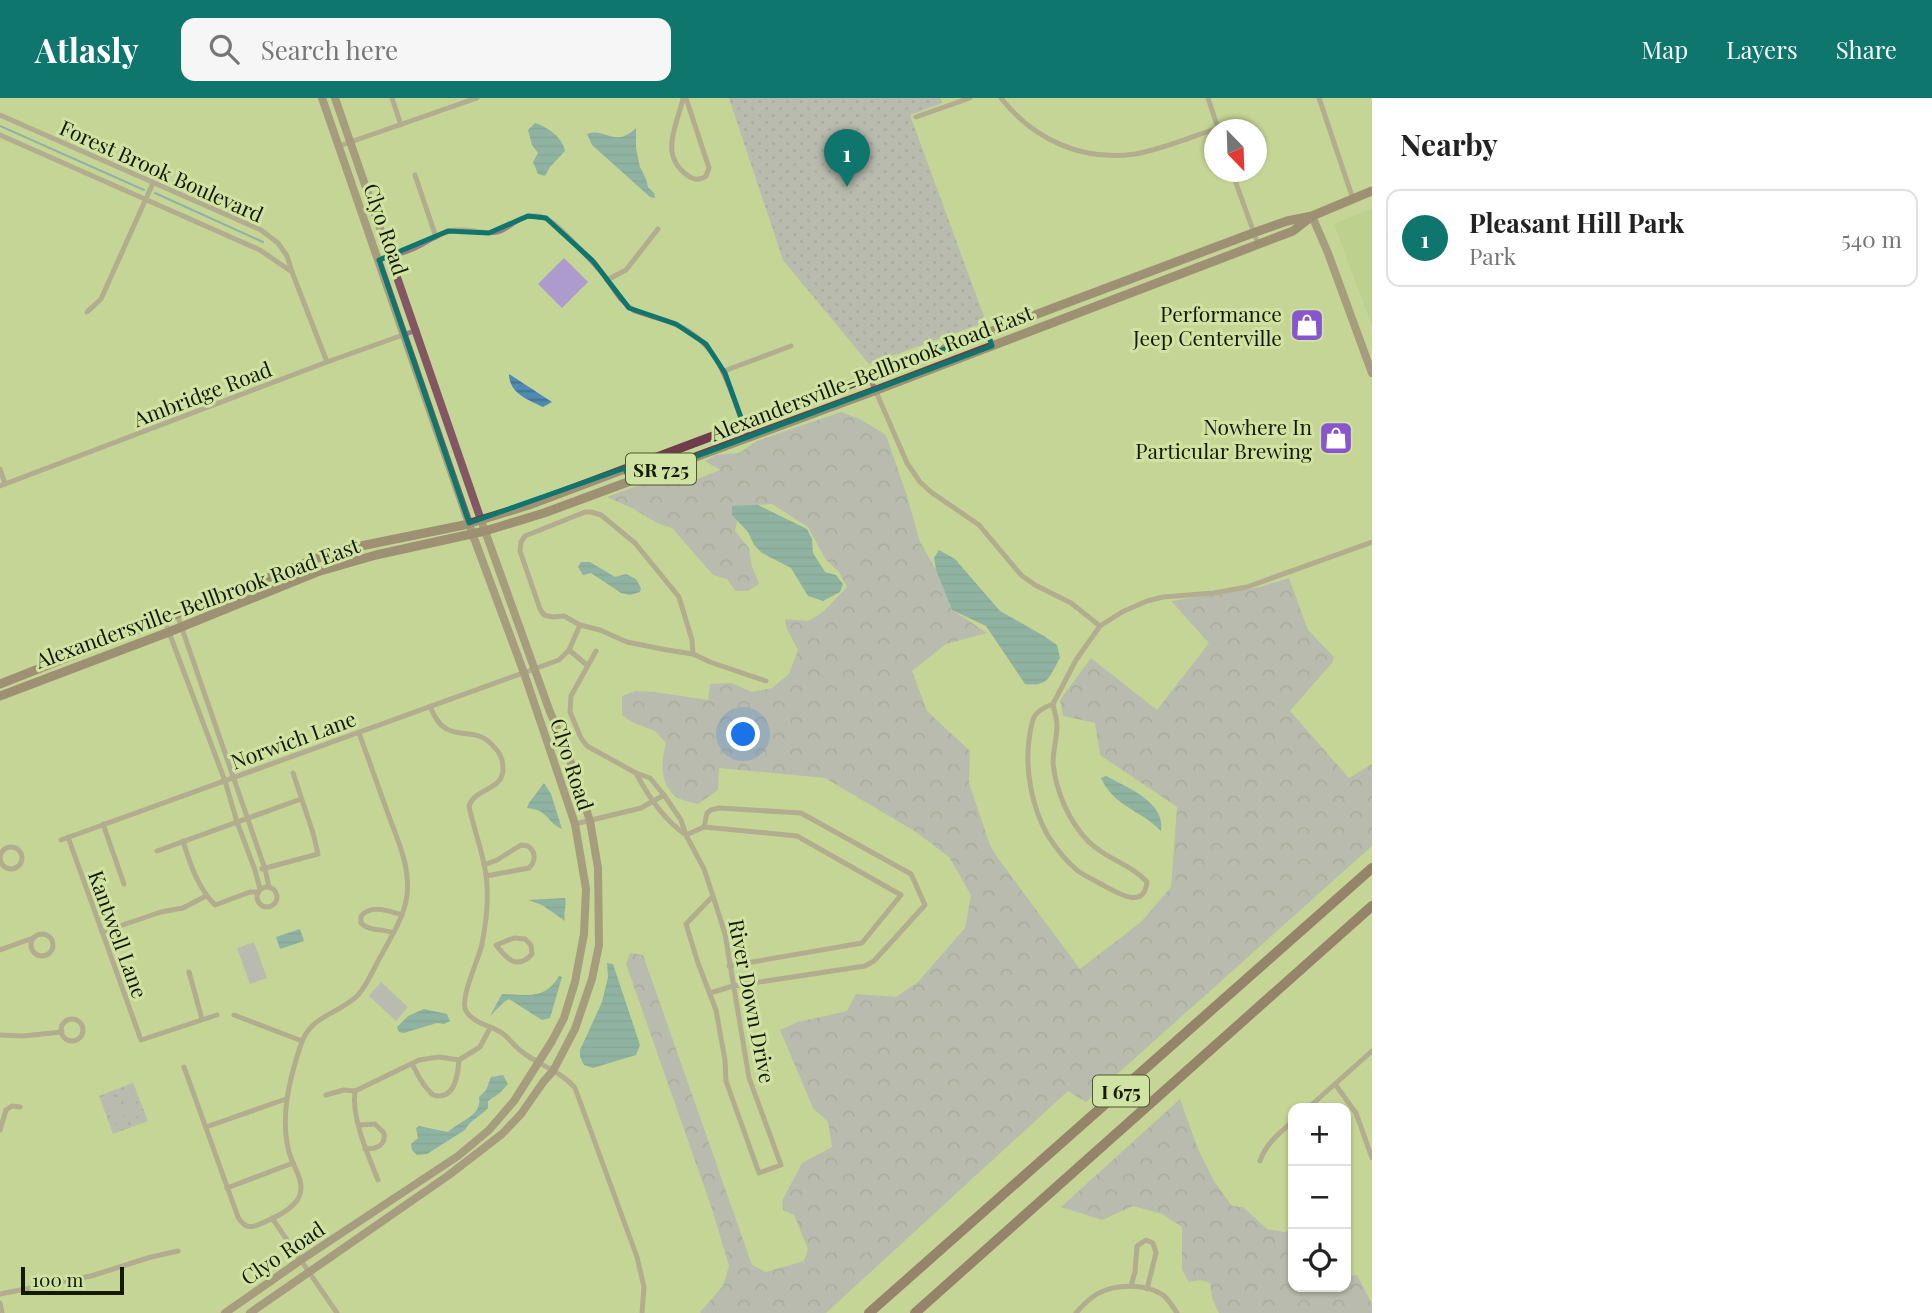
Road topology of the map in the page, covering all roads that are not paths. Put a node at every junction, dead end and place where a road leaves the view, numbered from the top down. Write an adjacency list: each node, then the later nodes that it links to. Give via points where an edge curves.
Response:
1 (322, 98): 17 (street, Clyo Road)
2 (335, 98): 16 (street, Clyo Road)
3 (392, 98): 13 (street)
4 (477, 98): 13 (street)
5 (685, 98): 5 (street, via 709,168 700,180 682,170 672,149 671,137)
6 (970, 98): 11 (street)
7 (1001, 98): 14 (street, via 1040,135 1094,155 1137,154)
8 (1208, 98): 12 (street)
9 (1319, 98): 23 (street)
10 (0, 115): 20 (street, Forest Brook Boulevard)
11 (916, 117)
12 (1215, 119)
13 (401, 124): 16 (street)
14 (1204, 133)
15 (0, 135): 22 (street, Forest Brook Boulevard)
16 (351, 142): 17 (street); 29 (street, Clyo Road)
17 (339, 146): 30 (street, Clyo Road)
18 (415, 175): 27 (street)
19 (1235, 182): 26 (street)
20 (153, 183): 22 (street); 31 (street, Forest Brook Boulevard, via 272,237 285,252)
21 (1372, 191): 23 (main road, Alexandersville-Bellbrook Road East / SR 725)
22 (145, 200): 31 (street, Forest Brook Boulevard, via 260,250); 35 (street, via 101,299)
23 (1353, 200): 24 (main road, Alexandersville-Bellbrook Road East / SR 725)
24 (1312, 216): 26 (main road, Alexandersville-Bellbrook Road East / SR 725); 28 (main road, Alexandersville-Bellbrook Road East / SR 725, via 1293,231); 43 (street)
25 (658, 229): 32 (street, via 626,270)
26 (1253, 233): 28 (street); 33 (main road, Alexandersville-Bellbrook Road East / SR 725)
27 (436, 237): 29 (street); 32 (street, via 456,230 497,232 521,219 540,216 557,225)
28 (1258, 244): 34 (main road, Alexandersville-Bellbrook Road East / SR 725)
29 (390, 257): 30 (street); 36 (street, Clyo Road)
30 (379, 260): 38 (street, Clyo Road)
31 (292, 272): 41 (street, Forest Brook Boulevard)
32 (607, 280): 42 (street, via 622,302 635,311 676,324 698,337)
33 (1105, 289): 34 (main road); 37 (main road, Alexandersville-Bellbrook Road East / SR 725)
34 (1110, 301): 40 (main road, Alexandersville-Bellbrook Road East / SR 725)
35 (87, 312)
36 (416, 330): 38 (street, Ambridge Road); 52 (street, Clyo Road)
37 (988, 333): 40 (main road); 44 (main road, Alexandersville-Bellbrook Road East / SR 725)
38 (405, 334): 41 (street, Ambridge Road); 53 (street, Clyo Road)
39 (790, 346): 42 (street)
40 (992, 346): 45 (main road, Alexandersville-Bellbrook Road East / SR 725)
41 (327, 362): 51 (street, Ambridge Road)
42 (724, 371): 46 (street)
43 (1372, 373)
44 (870, 377): 45 (street); 46 (main road, Alexandersville-Bellbrook Road East / SR 725)
45 (874, 391): 47 (main road, Alexandersville-Bellbrook Road East / SR 725); 61 (street, via 920,482 979,525 1021,575 1071,603)
46 (743, 423): 47 (street); 48 (main road, Alexandersville-Bellbrook Road East / SR 725)
47 (748, 437): 50 (main road, Alexandersville-Bellbrook Road East / SR 725)
48 (625, 468): 50 (main road); 52 (main road, Alexandersville-Bellbrook Road East / SR 725)
49 (0, 470): 51 (street)
50 (630, 481): 54 (main road, Alexandersville-Bellbrook Road East / SR 725)
51 (3, 485)
52 (481, 520): 53 (main road, Alexandersville-Bellbrook Road East / SR 725); 54 (street, Clyo Road)
53 (469, 523): 55 (street, Clyo Road); 57 (main road, Alexandersville-Bellbrook Road East / SR 725, via 328,554)
54 (485, 531): 55 (main road, Alexandersville-Bellbrook Road East / SR 725); 67 (street, Clyo Road)
55 (473, 534): 60 (main road, Alexandersville-Bellbrook Road East / SR 725, via 317,572); 68 (street, Clyo Road)
56 (1372, 542): 61 (street, via 1247,587 1147,601)
57 (177, 614): 58 (main road, Alexandersville-Bellbrook Road East / SR 725); 60 (street)
58 (164, 619): 62 (street); 70 (main road, Alexandersville-Bellbrook Road East / SR 725)
59 (580, 625): 63 (street); 65 (street, via 627,642); 65 (street, via 564,616 544,615 520,551 524,536 591,512 635,543 679,597)
60 (182, 626): 62 (main road, Alexandersville-Bellbrook Road East / SR 725); 77 (street)
61 (1100, 626): 72 (street)
62 (169, 632): 70 (main road, Alexandersville-Bellbrook Road East / SR 725); 78 (street)
63 (569, 650): 66 (street); 67 (street, Norwich Lane, via 559,660)
64 (596, 651): 66 (street, River Down Drive)
65 (693, 654): 69 (street)
66 (588, 666): 75 (street, River Down Drive, via 570,704 580,738)
67 (536, 669): 68 (street, Norwich Lane); 83 (street, Clyo Road)
68 (524, 673): 73 (street, Norwich Lane); 86 (street, Clyo Road)
69 (766, 681)
70 (8, 685): 71 (main road, Alexandersville-Bellbrook Road East / SR 725)
71 (0, 696)
72 (1053, 704): 72 (street, via 1057,721 1053,762 1066,810 1089,842 1147,882 1142,895 1124,897 1079,871 1039,817 1027,756 1032,718)
73 (430, 706): 74 (street, Norwich Lane); 94 (street, via 442,728 479,736 500,755 500,779 474,796 469,807)
74 (359, 733): 77 (street, Norwich Lane); 105 (street, via 405,864 408,889)
75 (636, 773): 79 (street, River Down Drive, via 650,778); 81 (street, River Down Drive)
76 (293, 774): 80 (street)
77 (234, 777): 78 (street, Norwich Lane); 82 (street)
78 (225, 781): 84 (street); 85 (street, Norwich Lane)
79 (664, 795): 81 (street); 88 (street, River Down Drive)
80 (300, 799): 82 (street); 96 (street, via 318,854)
81 (654, 801): 83 (street); 88 (street, River Down Drive)
82 (247, 818): 84 (street); 96 (street)
83 (590, 821): 86 (street); 128 (street, Clyo Road, via 598,868 599,945 575,1029)
84 (237, 822): 91 (street); 97 (street)
85 (103, 824): 89 (street, Norwich Lane); 99 (street)
86 (575, 824): 125 (street, Clyo Road, via 586,889 584,934 564,1018)
87 (704, 827): 88 (street); 112 (street, via 797,836 901,895 862,943); 114 (street, via 706,813 719,808 801,813 911,874 925,905 865,966)
88 (686, 835): 102 (street, River Down Drive)
89 (68, 837): 90 (street, Norwich Lane); 106 (street, Kantwell Lane)
90 (61, 840)
91 (183, 841): 92 (street); 103 (street)
92 (157, 851)
93 (1, 862): 93 (street, via 13,868 21,862 21,855 17,849 7,848)
94 (484, 865): 98 (street); 98 (street, via 521,845 534,853 534,862 526,870)
95 (1372, 868): 158 (highway, I 675)
96 (265, 869): 97 (street); 100 (street)
97 (255, 870): 101 (street)
98 (486, 876): 109 (street)
99 (124, 884)
100 (269, 887): 101 (street); 101 (street, via 276,897 269,906 260,904)
101 (259, 891): 103 (street, via 218,905)
102 (713, 896): 112 (street, River Down Drive); 115 (street, River Down Drive, via 686,924)
103 (206, 897): 106 (street)
104 (1372, 906): 159 (highway, I 675)
105 (401, 915): 107 (street); 107 (street, via 372,909 361,916 366,928)
106 (102, 932): 118 (street, Kantwell Lane, via 141,1040)
107 (393, 933): 122 (street, via 361,991 319,1019)
108 (33, 939): 108 (street, via 36,954 50,952 49,936); 111 (street)
109 (482, 942): 110 (street); 119 (street, via 464,1005 467,1013)
110 (496, 944): 110 (street, via 525,939 532,954 518,962 508,959)
111 (0, 950)
112 (729, 965): 114 (street, River Down Drive)
113 (189, 972): 118 (street)
114 (733, 986): 115 (street); 115 (street, River Down Drive, via 749,1078 781,1165 759,1173 726,1082)
115 (710, 993)
116 (217, 1015): 118 (street)
117 (234, 1015): 122 (street)
118 (202, 1019)
119 (490, 1028): 124 (street, via 480,1047); 125 (street)
120 (62, 1032): 120 (street, via 65,1038 76,1040 83,1029 71,1020); 121 (street)
121 (0, 1035)
122 (302, 1041): 132 (street)
123 (1372, 1051): 129 (street)
124 (459, 1060): 126 (street, via 430,1057); 126 (street, via 452,1088 441,1096 430,1092)
125 (538, 1062): 128 (street); 147 (street, Clyo Road, via 514,1101 458,1156)
126 (411, 1064): 130 (street)
127 (184, 1067): 138 (street)
128 (553, 1070): 148 (street, Clyo Road, via 502,1134); 157 (street, via 578,1094 637,1257 644,1287)
129 (1335, 1084): 133 (street); 140 (street, via 1356,1113)
130 (355, 1091): 131 (street); 135 (street)
131 (326, 1096)
132 (286, 1099): 138 (street); 142 (street, via 286,1141)
133 (1314, 1103)
134 (20, 1107): 137 (street, via 6,1110)
135 (359, 1125): 139 (street); 139 (street, via 375,1124 384,1133 382,1144)
136 (1288, 1126): 141 (street, via 1266,1147)
137 (0, 1127)
138 (206, 1127): 144 (street)
139 (365, 1149): 143 (street)
140 (1372, 1158)
141 (1260, 1161)
142 (293, 1163): 144 (street); 145 (street, via 301,1183 299,1198)
143 (378, 1180)
144 (227, 1188): 145 (street, via 245,1226)
145 (272, 1218): 147 (street)
146 (178, 1251): 151 (street, via 92,1276)
147 (300, 1260): 148 (street); 154 (street, Clyo Road)
148 (309, 1271): 155 (street, Clyo Road); 156 (street)
149 (1131, 1286): 150 (street); 150 (street, via 1137,1245 1149,1241 1156,1251); 160 (street, via 1100,1292)
150 (1147, 1289): 161 (street, via 1163,1295)
151 (0, 1294)
152 (0, 1303): 153 (street)
153 (2, 1313)
154 (225, 1313)
155 (250, 1313)
156 (337, 1313)
157 (642, 1313)
158 (869, 1313)
159 (915, 1313)
160 (1076, 1313)
161 (1177, 1313)

